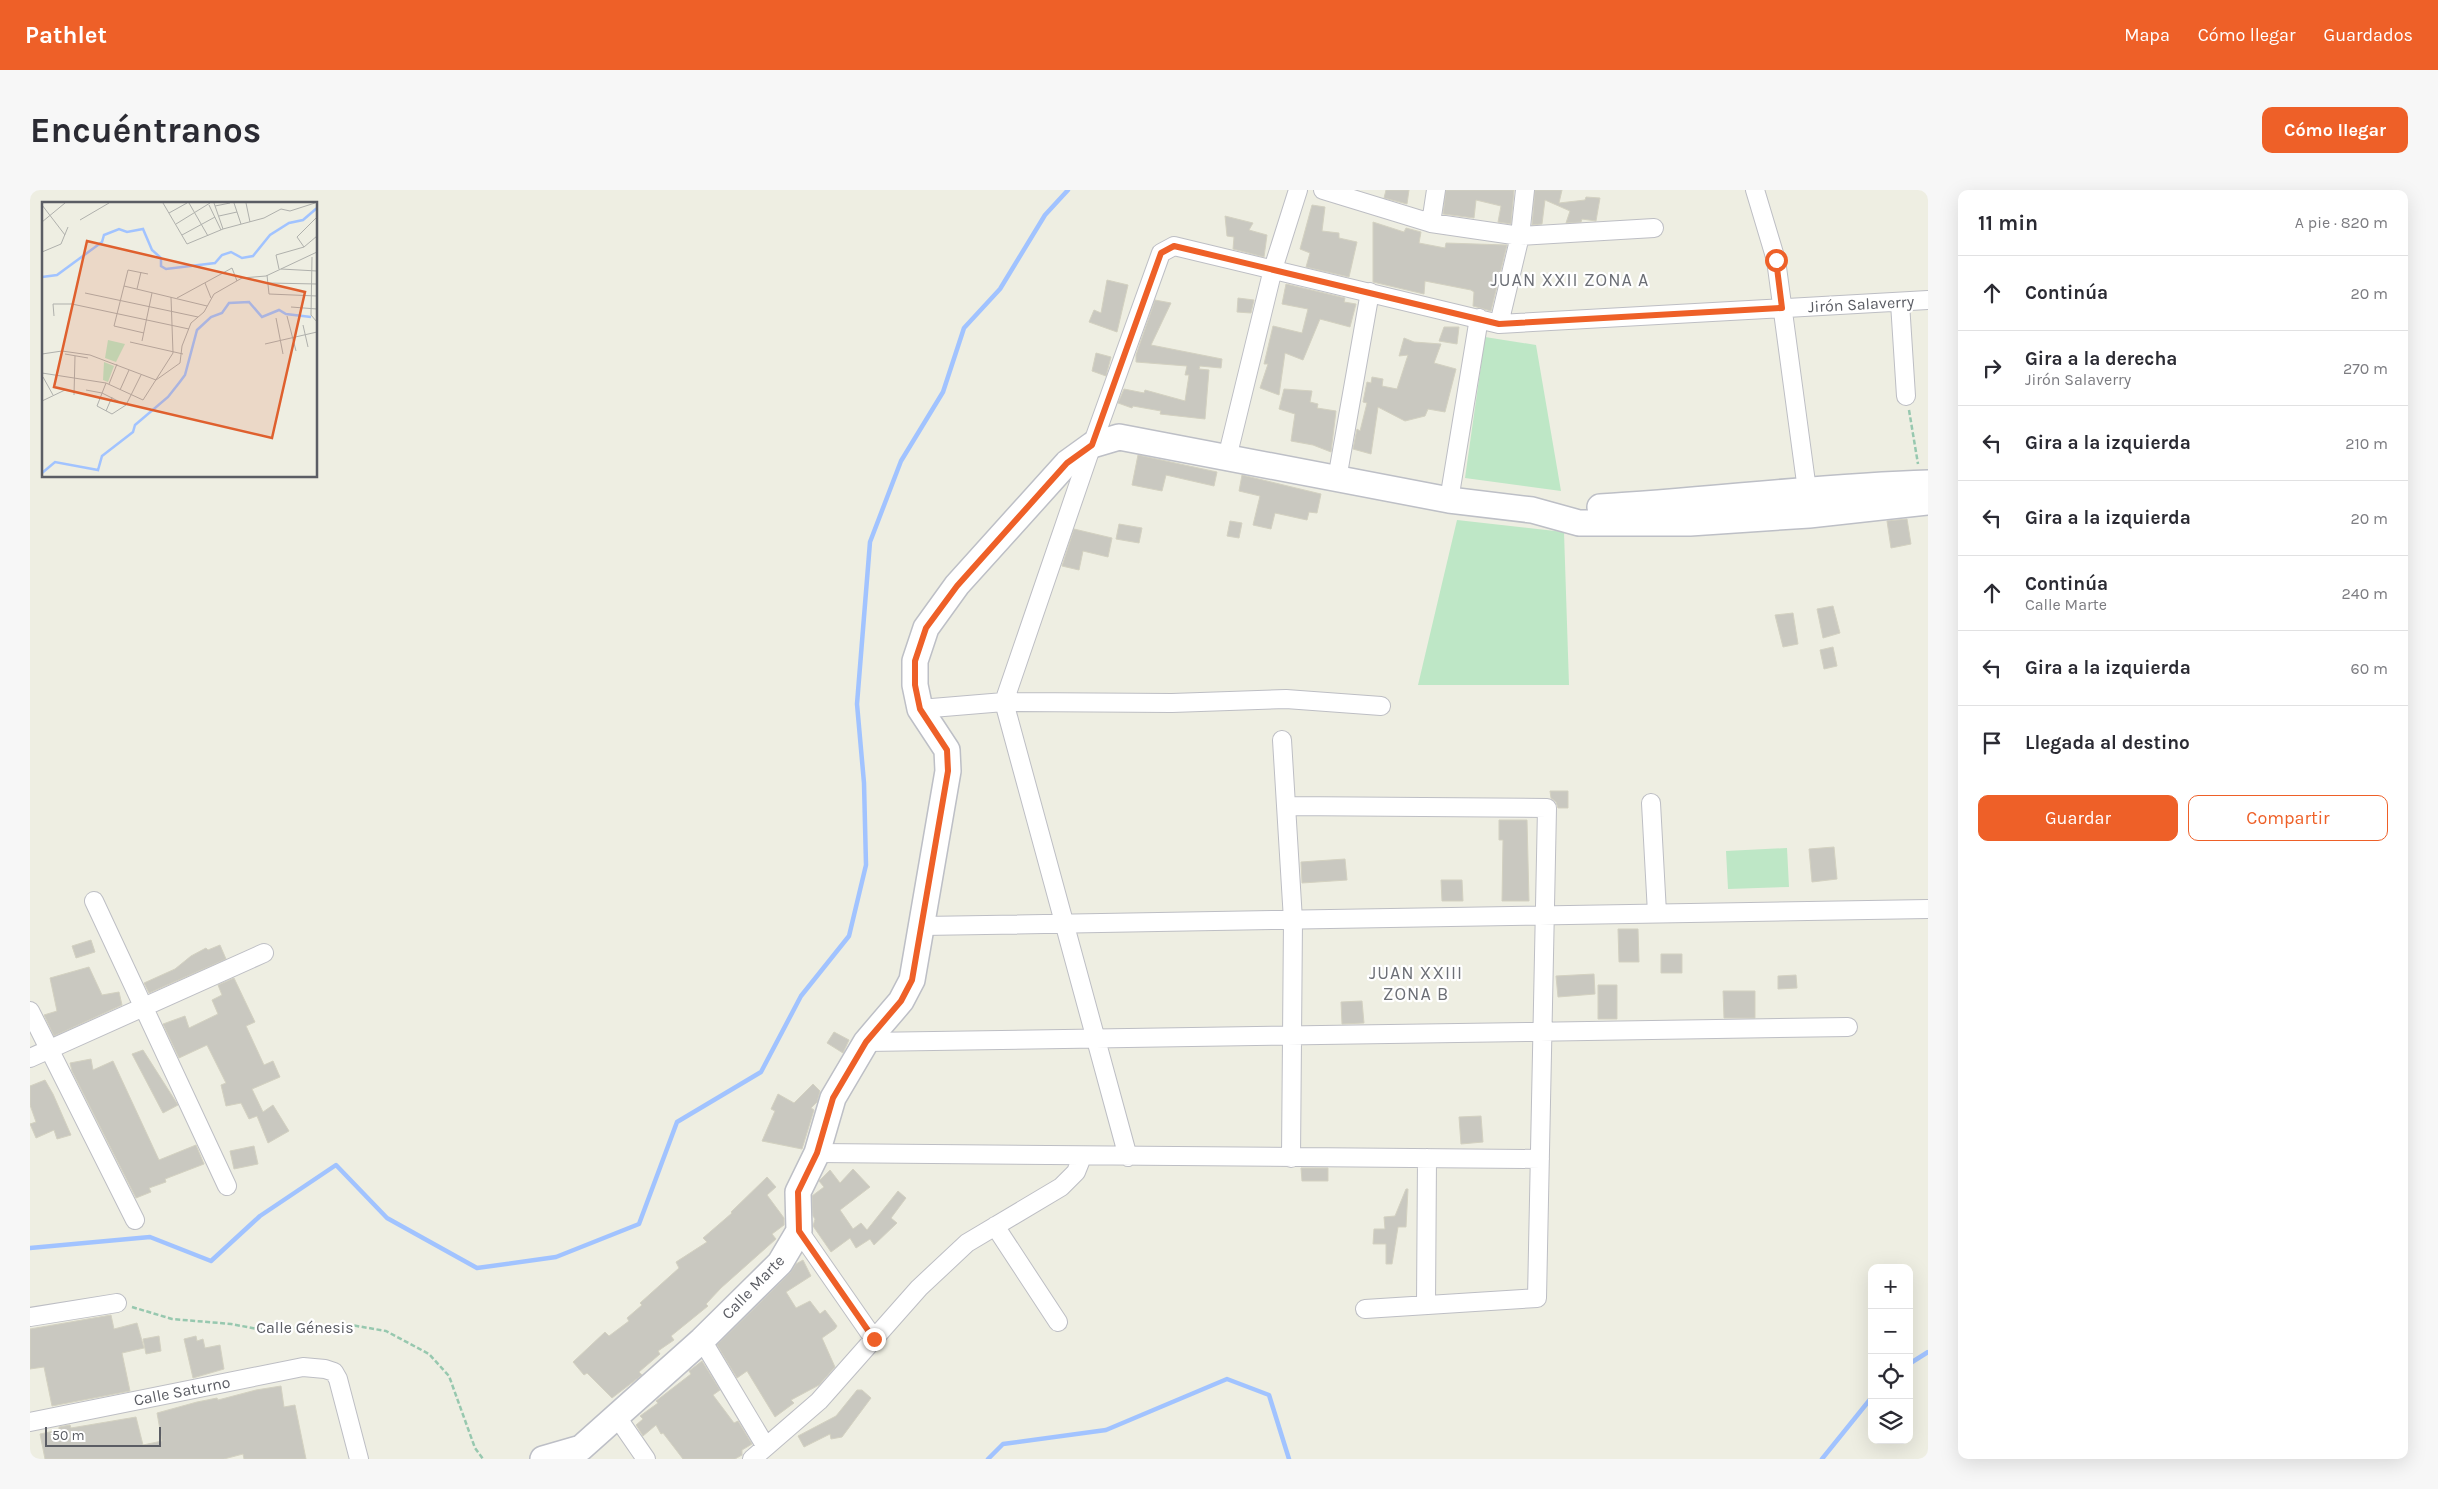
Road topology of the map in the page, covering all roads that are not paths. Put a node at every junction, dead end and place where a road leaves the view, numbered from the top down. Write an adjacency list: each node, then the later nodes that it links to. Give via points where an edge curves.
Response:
1 (1298, 190): 9 (street)
2 (1323, 190): 6 (street)
3 (1436, 190): 6 (street)
4 (1525, 190): 8 (street)
5 (1755, 190): 13 (street, via 1776,260)
6 (1431, 223): 8 (street)
7 (1654, 228): 8 (street)
8 (1520, 236): 15 (street)
9 (1273, 269): 10 (street, Jirón Salaverry); 17 (street, Jirón Salaverry, via 1174,246 1161,253); 18 (street)
10 (1370, 292): 14 (street, Jirón Salaverry); 19 (street)
11 (1928, 300): 12 (street, Jirón Salaverry)
12 (1900, 303): 13 (street, Jirón Salaverry); 16 (street)
13 (1782, 308): 15 (street, Jirón Salaverry); 21 (street)
14 (1479, 318): 15 (street, Jirón Salaverry); 22 (street)
15 (1499, 324)
16 (1906, 396)
17 (1092, 445): 18 (street, via 1119,438); 24 (street); 26 (street, via 1060,470 957,586 926,628 915,661)
18 (1227, 458): 19 (street)
19 (1337, 479): 22 (street)
20 (1926, 489): 21 (street); 23 (street, via 1809,515 1690,522 1579,522)
21 (1807, 490): 23 (street, via 1689,502)
22 (1449, 500): 23 (street)
23 (1532, 510)
24 (1004, 702): 25 (street, via 1172,703 1286,699); 26 (street); 35 (street)
25 (1381, 706)
26 (920, 709): 36 (street, via 947,750 948,771)
27 (1282, 740): 29 (street)
28 (1651, 803): 32 (street)
29 (1286, 806): 33 (street, via 1547,808); 34 (street)
30 (94, 901): 38 (street)
31 (1928, 909): 32 (street)
32 (1657, 913): 33 (street)
33 (1546, 915): 34 (street); 41 (street)
34 (1293, 920): 35 (street); 42 (street)
35 (1066, 924): 36 (street); 43 (street)
36 (922, 926): 44 (street, via 912,980 901,1001)
37 (264, 953): 38 (street)
38 (145, 1006): 45 (street); 53 (street)
39 (30, 1012): 45 (street)
40 (1848, 1027): 41 (street)
41 (1543, 1032): 42 (street); 52 (street)
42 (1292, 1036): 43 (street); 50 (street)
43 (1096, 1039): 44 (street); 49 (street)
44 (866, 1042): 47 (street, via 833,1098)
45 (49, 1049): 46 (street); 54 (street)
46 (30, 1058)
47 (817, 1153): 48 (street); 56 (street, via 798,1192)
48 (1082, 1156): 49 (street); 55 (street, via 1076,1172 1061,1187)
49 (1128, 1157): 50 (street)
50 (1291, 1158): 51 (street)
51 (1427, 1158): 52 (street); 58 (street)
52 (1540, 1159): 58 (street, via 1537,1298)
53 (227, 1186)
54 (135, 1220)
55 (996, 1226): 61 (street); 62 (street, via 967,1243 919,1288)
56 (799, 1231): 62 (street); 63 (street, Calle Marte, via 780,1262)
57 (117, 1303): 60 (street)
58 (1426, 1305): 59 (street)
59 (1365, 1309)
60 (30, 1317)
61 (1058, 1322)
62 (874, 1339): 66 (street, via 819,1401)
63 (702, 1340): 64 (street, Calle Marte); 66 (street)
64 (617, 1417): 68 (street, Calle Marte, via 581,1448); 69 (street)
65 (30, 1422): 67 (street, Calle Saturno, via 303,1367 334,1372)
66 (766, 1447): 70 (street)
67 (359, 1459)
68 (543, 1459)
69 (646, 1459)
70 (752, 1459)

